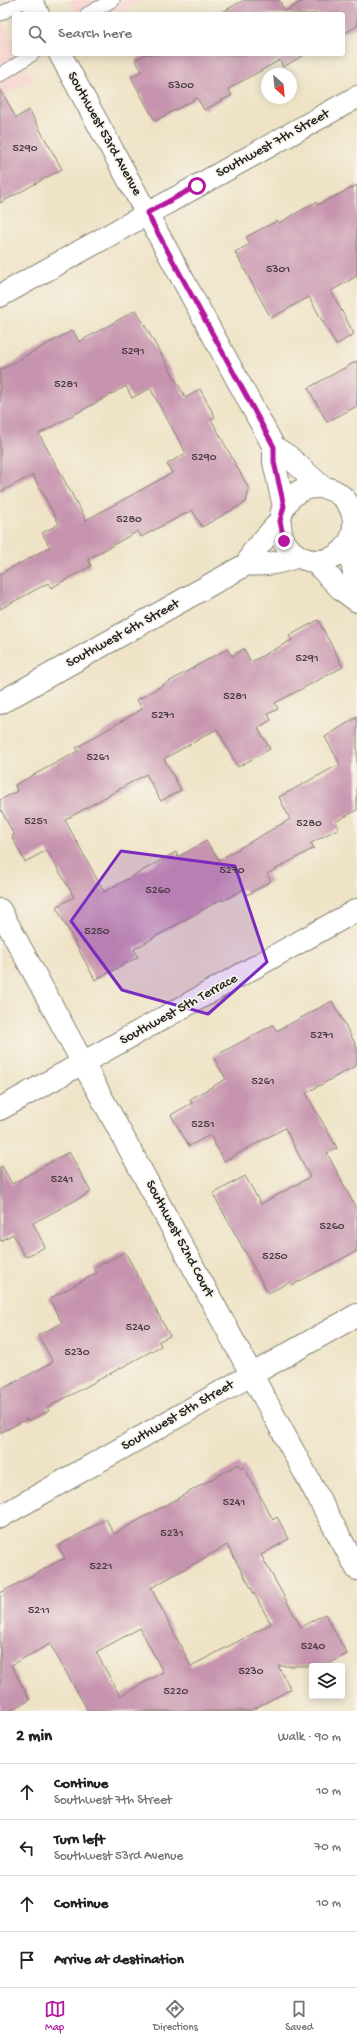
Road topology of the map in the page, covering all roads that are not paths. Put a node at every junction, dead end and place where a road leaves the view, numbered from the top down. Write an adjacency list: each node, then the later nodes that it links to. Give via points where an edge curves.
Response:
1 (26, 0): 6 (lane)
2 (31, 0): 4 (street)
3 (113, 0): 5 (lane)
4 (37, 12)
5 (91, 12)
6 (0, 14)
7 (30, 56): 9 (lane)
8 (61, 56): 11 (street, Southwest 53rd Avenue)
9 (0, 75)
10 (357, 97): 11 (street, Southwest 7th Street)
11 (147, 213): 12 (street, Southwest 7th Street); 13 (street, Southwest 53rd Avenue)
12 (0, 296)
13 (274, 447): 15 (street, Southwest 53rd Avenue); 16 (street, Southwest 53rd Avenue)
14 (357, 486): 15 (street)
15 (329, 489): 16 (street, via 310,487 299,491 290,498); 17 (street, via 348,504 354,521)
16 (282, 514): 18 (street, via 284,541 290,550); 19 (street, Southwest 6th Street)
17 (353, 534): 18 (street, via 333,557); 20 (street)
18 (306, 558): 19 (street, Southwest 6th Street, via 260,565); 21 (street)
19 (247, 564): 22 (street, Southwest 6th Street)
20 (357, 587)
21 (357, 601)
22 (0, 703)
23 (0, 910): 25 (street, Southwest 52nd Court)
24 (357, 910): 25 (street, Southwest 5th Terrace)
25 (84, 1063): 26 (street, Southwest 5th Terrace); 28 (street, Southwest 52nd Court)
26 (0, 1109)
27 (357, 1315): 28 (street, Southwest 5th Street)
28 (251, 1374): 29 (street, Southwest 5th Street); 30 (street, Southwest 52nd Court)
29 (0, 1517)
30 (357, 1569)

